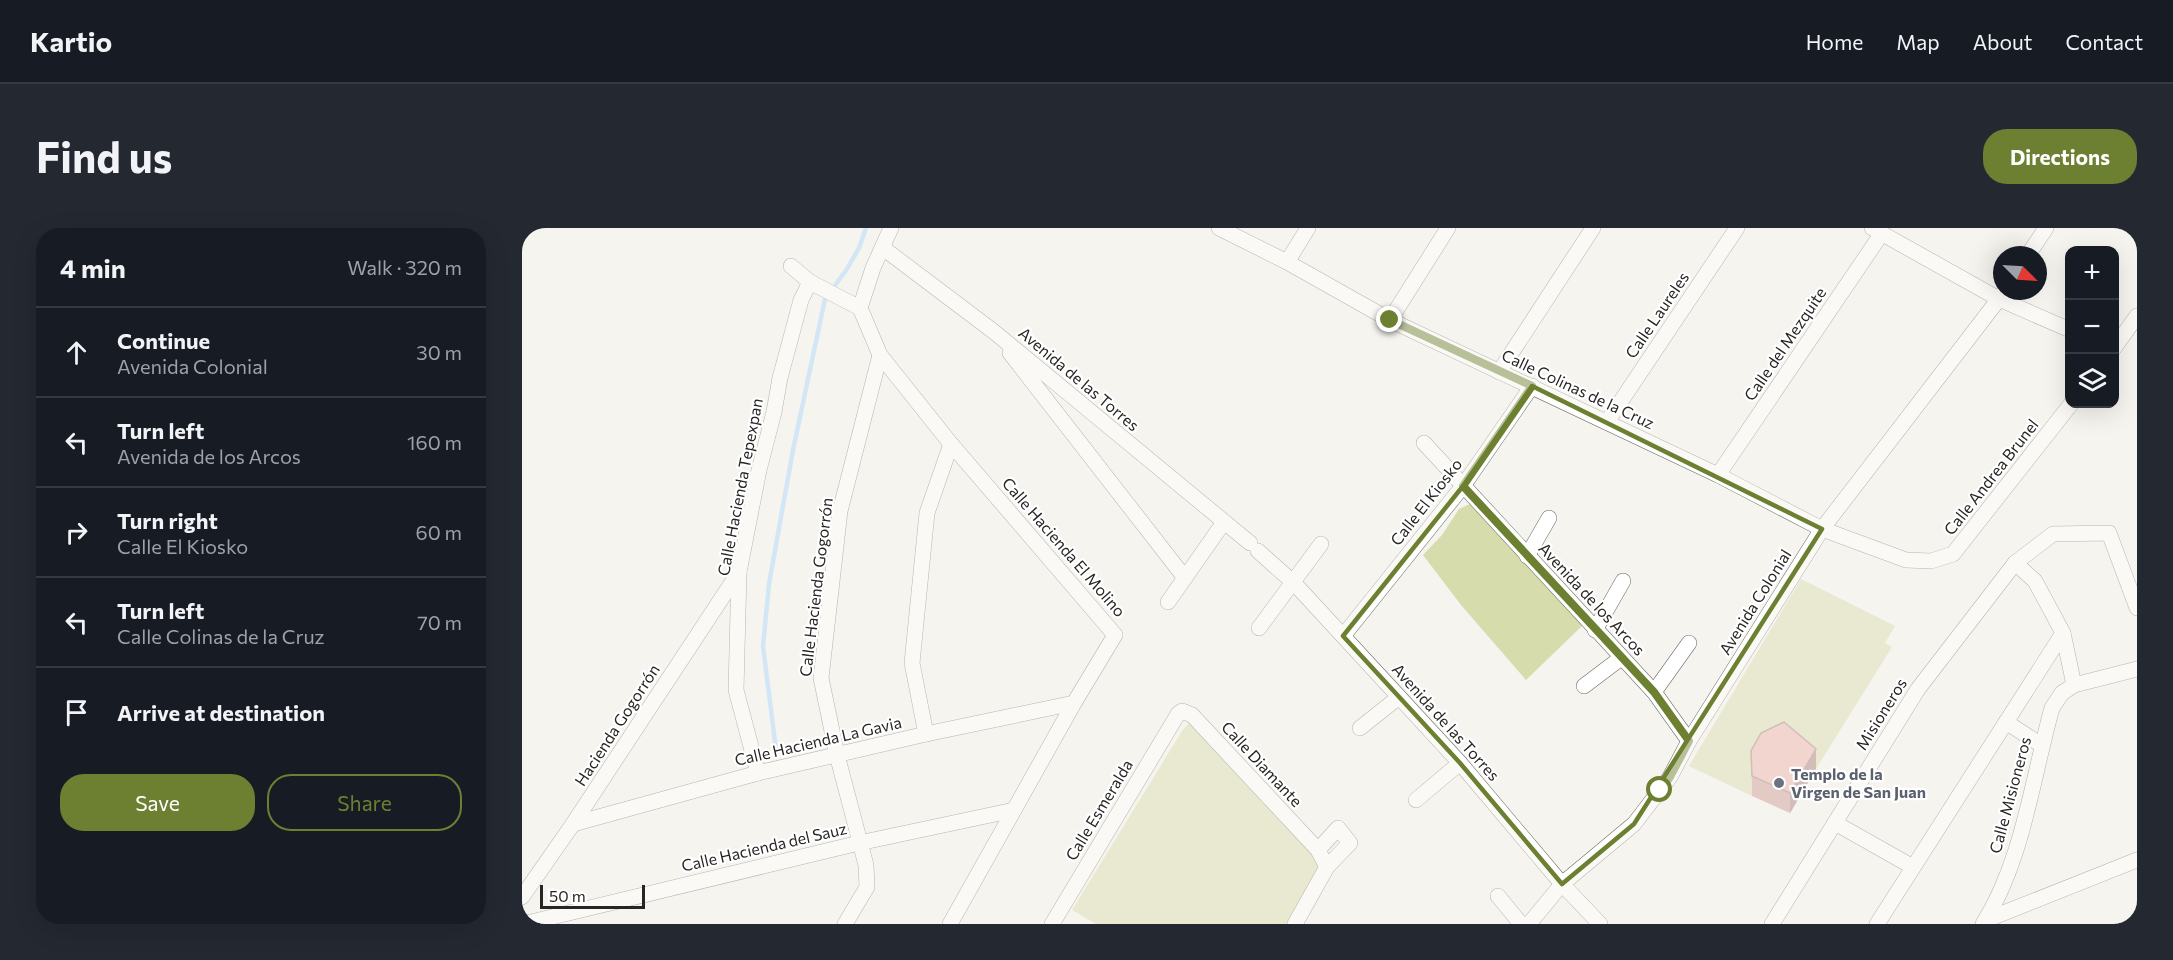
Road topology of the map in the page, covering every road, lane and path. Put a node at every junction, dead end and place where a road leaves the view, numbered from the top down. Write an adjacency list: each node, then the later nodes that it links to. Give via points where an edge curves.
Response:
1 (891, 228): 10 (street)
2 (1219, 228): 11 (street, Calle Colinas de la Cruz)
3 (1308, 228): 11 (street)
4 (1448, 228): 19 (street)
5 (1593, 228): 24 (street)
6 (1737, 228): 27 (street, Calle Laureles)
7 (2046, 228): 9 (street)
8 (1877, 231): 14 (street); 30 (street, Calle del Mezquite)
9 (2034, 246)
10 (883, 248): 17 (street); 21 (street, Avenida de las Torres)
11 (1287, 262): 19 (street, Calle Colinas de la Cruz)
12 (791, 266): 13 (street)
13 (810, 282): 17 (street); 39 (street, Calle Hacienda Tepexpan, via 801,300 780,378)
14 (1993, 290)
15 (1998, 300): 34 (street, Avenida Colonial)
16 (2012, 300): 20 (street)
17 (860, 308): 23 (street, Calle Hacienda El Molino)
18 (2137, 316): 22 (street)
19 (1390, 320): 24 (street, Calle Colinas de la Cruz)
20 (2065, 327)
21 (993, 331): 33 (street, Avenida de las Torres); 40 (street)
22 (2119, 342)
23 (880, 355): 29 (street, Calle Hacienda El Molino); 63 (street, Calle Hacienda Gogorrón, via 840,511 821,678)
24 (1499, 372): 25 (street, Calle Colinas de la Cruz)
25 (1532, 386): 27 (street, Calle Colinas de la Cruz); 31 (street, Calle El Kiosko)
26 (2068, 408): 37 (street, Calle Andrea Brunel, via 1953,554)
27 (1607, 422): 30 (street, Calle Colinas de la Cruz)
28 (1424, 443): 31 (street, Avenida de los Arcos)
29 (951, 444): 56 (street, Calle Hacienda El Molino, via 1115,635); 60 (street, via 927,513 912,663)
30 (1718, 475): 34 (street, Calle Colinas de la Cruz)
31 (1463, 486): 36 (street, Avenida de los Arcos); 48 (street, Calle El Kiosko)
32 (1549, 518): 36 (street)
33 (1224, 522): 40 (street); 42 (street, Avenida de las Torres)
34 (1822, 529): 37 (street, Calle Colinas de la Cruz, via 1906,560); 61 (street, Avenida Colonial)
35 (1321, 544): 42 (street)
36 (1527, 556): 46 (street, Avenida de los Arcos)
37 (1931, 561)
38 (2015, 563): 44 (street, Misioneros, via 2053,534 2109,533); 47 (street, via 2035,581); 68 (street, Misioneros, via 1918,689)
39 (739, 572): 65 (street, Calle Hacienda Tepexpan, via 736,690); 69 (street, Hacienda Gogorrón)
40 (1185, 578): 43 (street)
41 (1623, 581): 46 (street)
42 (1294, 583): 45 (street); 48 (street, Avenida de las Torres)
43 (1168, 602)
44 (2137, 608)
45 (1259, 628)
46 (1595, 630): 50 (street, Avenida de los Arcos)
47 (2063, 633): 52 (street); 58 (street)
48 (1343, 636): 55 (street, Avenida de las Torres)
49 (1689, 643): 54 (street)
50 (1621, 658): 53 (street); 54 (street, Avenida de los Arcos)
51 (2137, 669): 52 (street)
52 (2074, 685): 62 (street, Calle Misioneros, via 2062,693 2052,708)
53 (1584, 686)
54 (1654, 692): 61 (street, Avenida de los Arcos)
55 (1400, 697): 59 (street); 64 (street, Avenida de las Torres)
56 (1074, 704): 60 (street, Calle Hacienda La Gavia); 67 (street, Calle Hacienda El Molino)
57 (1178, 714): 71 (street, Calle Diamante, via 1182,711 1192,715); 82 (street, Calle Esmeralda)
58 (2006, 722): 62 (street); 74 (street)
59 (1360, 728)
60 (926, 734): 63 (street, Calle Hacienda La Gavia)
61 (1689, 741): 75 (street, Avenida Colonial, via 1670,777 1634,824)
62 (2041, 745): 78 (street, Calle Misioneros, via 2019,839)
63 (837, 755): 65 (street, Calle Hacienda La Gavia); 70 (street, Calle Hacienda Gogorrón)
64 (1460, 763): 66 (street); 75 (street, Avenida de las Torres)
65 (758, 773): 69 (street, Calle Hacienda La Gavia)
66 (1416, 800)
67 (1014, 810): 70 (street, Calle Hacienda del Sauz); 81 (street, Calle Hacienda El Molino)
68 (1835, 823): 74 (street); 87 (street, Misioneros)
69 (573, 824): 77 (street, Hacienda Gogorrón)
70 (860, 843): 79 (street, Calle Hacienda del Sauz); 80 (street, Calle Hacienda Gogorrón, via 867,887)
71 (1318, 850): 73 (street, Calle Diamante); 73 (street, via 1338,828 1350,843)
72 (2137, 860): 78 (street)
73 (1327, 867): 83 (street)
74 (1913, 867): 88 (street)
75 (1562, 884): 85 (street, Avenida Colonial); 86 (street, Avenida de las Torres)
76 (1498, 896): 84 (street)
77 (522, 897)
78 (1985, 922)
79 (523, 924)
80 (845, 924)
81 (950, 924)
82 (1052, 924)
83 (1295, 924)
84 (1521, 924)
85 (1529, 924)
86 (1600, 924)
87 (1773, 924)
88 (1877, 924)

